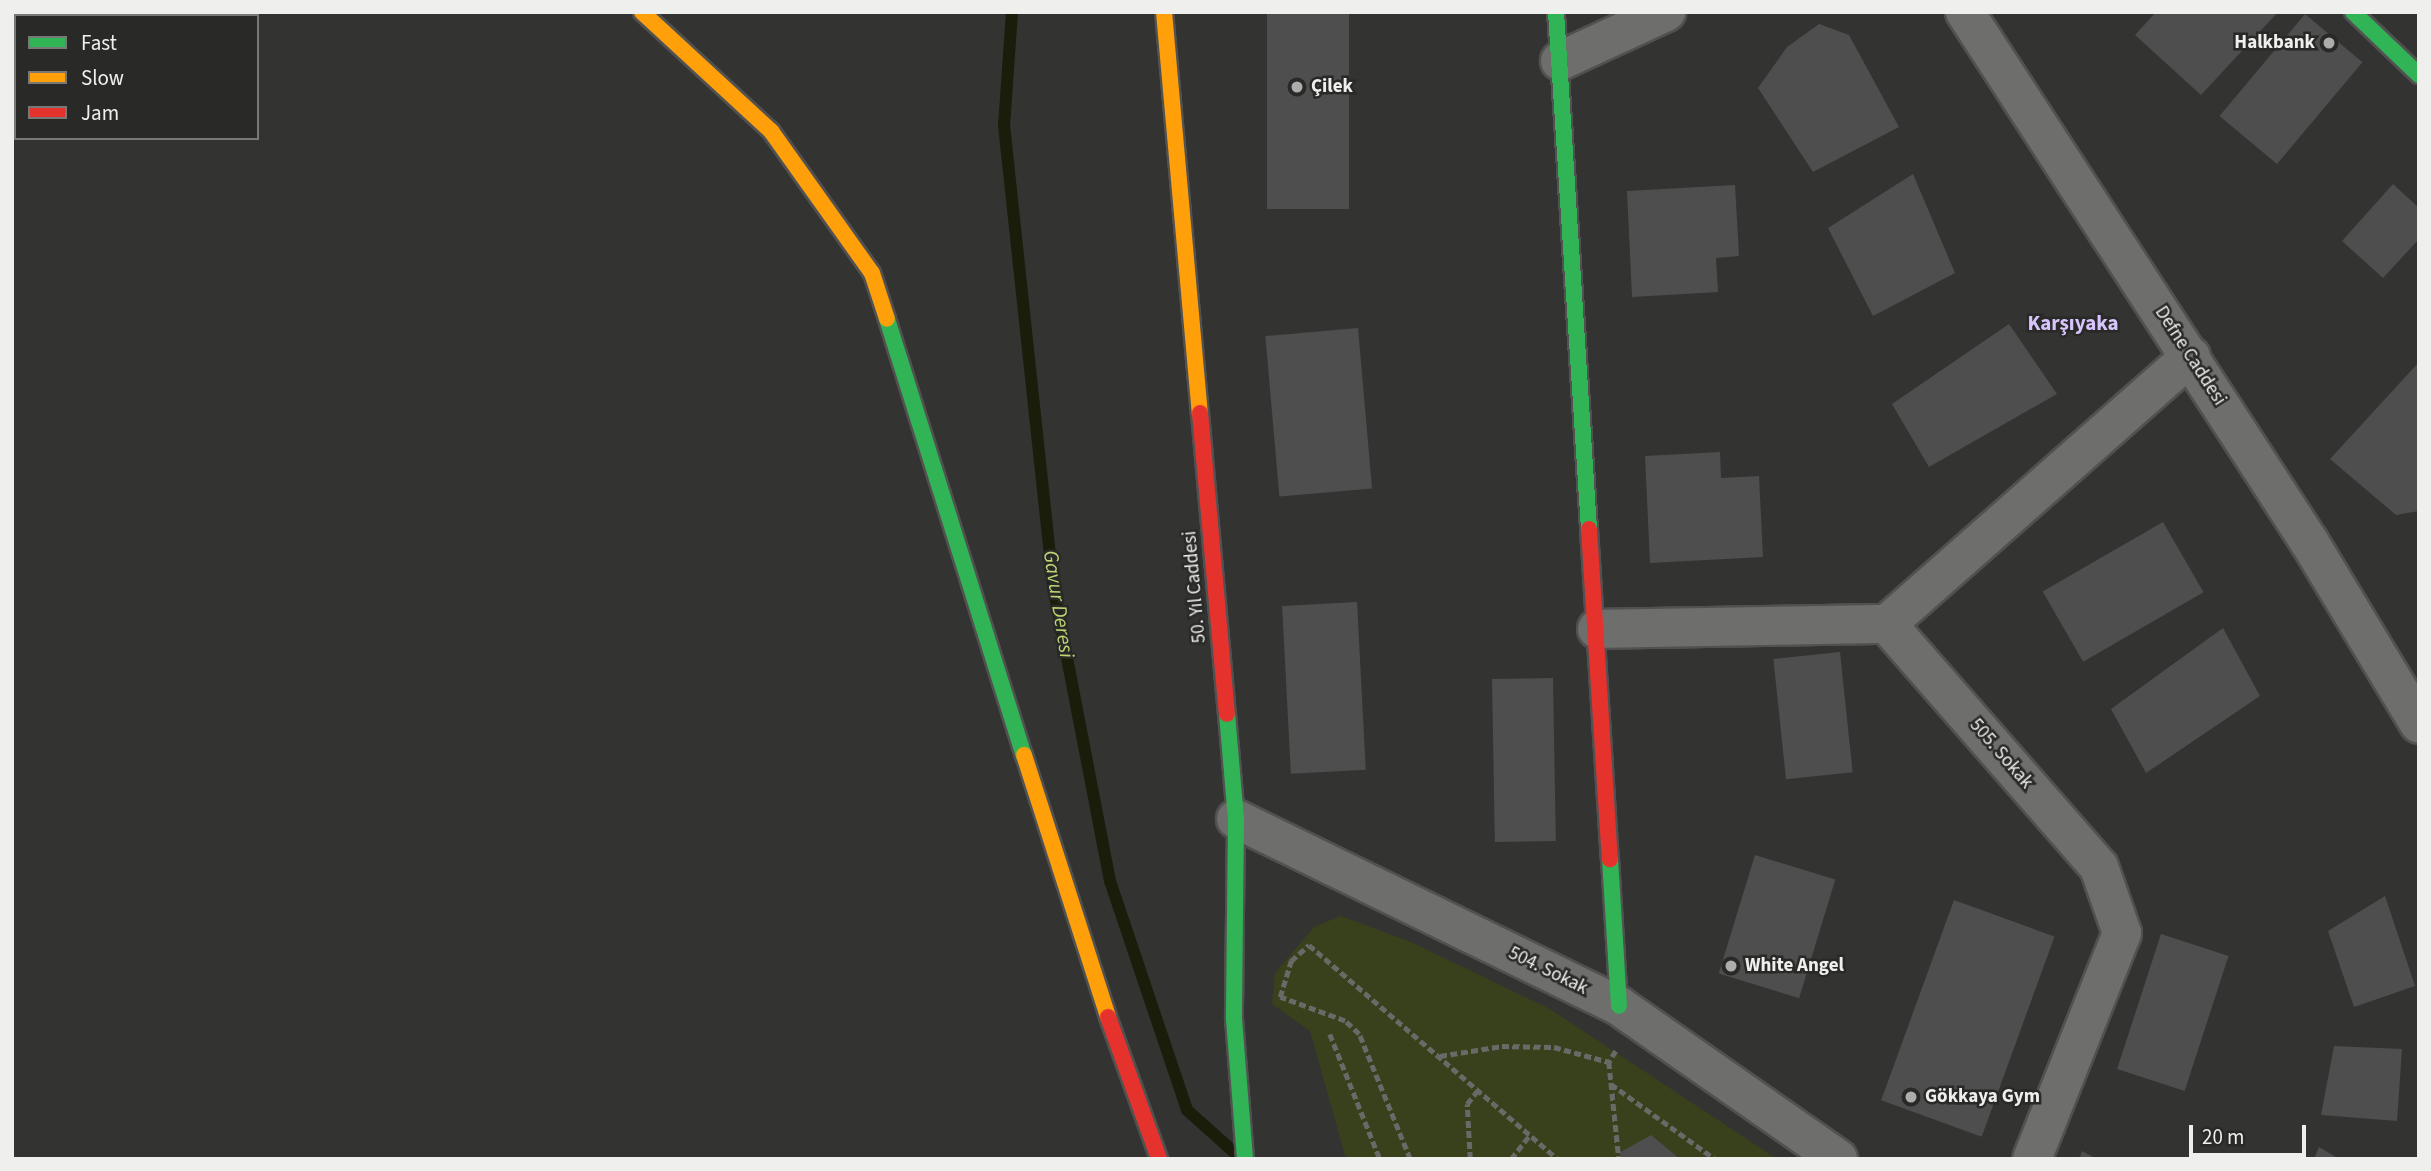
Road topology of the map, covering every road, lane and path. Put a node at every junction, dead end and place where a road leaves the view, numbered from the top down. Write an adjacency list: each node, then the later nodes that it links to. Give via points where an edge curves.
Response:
1 (642, 12): 22 (main road, via 771,131 872,273 1091,968)
2 (1164, 12): 14 (main road, 50. Yıl Caddesi)
3 (1556, 12): 7 (main road)
4 (1666, 12): 7 (street)
5 (1965, 12): 9 (street, Defne Caddesi)
6 (2353, 12): 8 (main road)
7 (1560, 61): 11 (main road)
8 (2419, 75)
9 (2191, 356): 10 (street); 12 (street, Defne Caddesi)
10 (1887, 624): 11 (street); 32 (street, 505. Sokak, via 2099,867 2122,933)
11 (1597, 629): 15 (main road)
12 (2412, 715): 13 (street, Defne Caddesi)
13 (2419, 747)
14 (1236, 819): 15 (street, 504. Sokak); 23 (main road, 50. Yıl Caddesi, via 1234,1018)
15 (1629, 1013): 18 (path); 31 (street, 504. Sokak)
16 (1330, 1034): 24 (path)
17 (1439, 1056): 18 (path, via 1502,1046 1554,1047); 20 (path); 25 (path, via 1309,945 1291,961 1280,997 1345,1021 1359,1034)
18 (1609, 1062): 19 (path)
19 (1611, 1083): 29 (path); 30 (path)
20 (1479, 1090): 21 (path); 26 (path, via 1467,1104)
21 (1530, 1135): 27 (path); 28 (path)
22 (1159, 1159)
23 (1245, 1159)
24 (1380, 1159)
25 (1410, 1159)
26 (1470, 1159)
27 (1511, 1159)
28 (1558, 1159)
29 (1619, 1159)
30 (1715, 1159)
31 (1838, 1159)
32 (2032, 1159)

